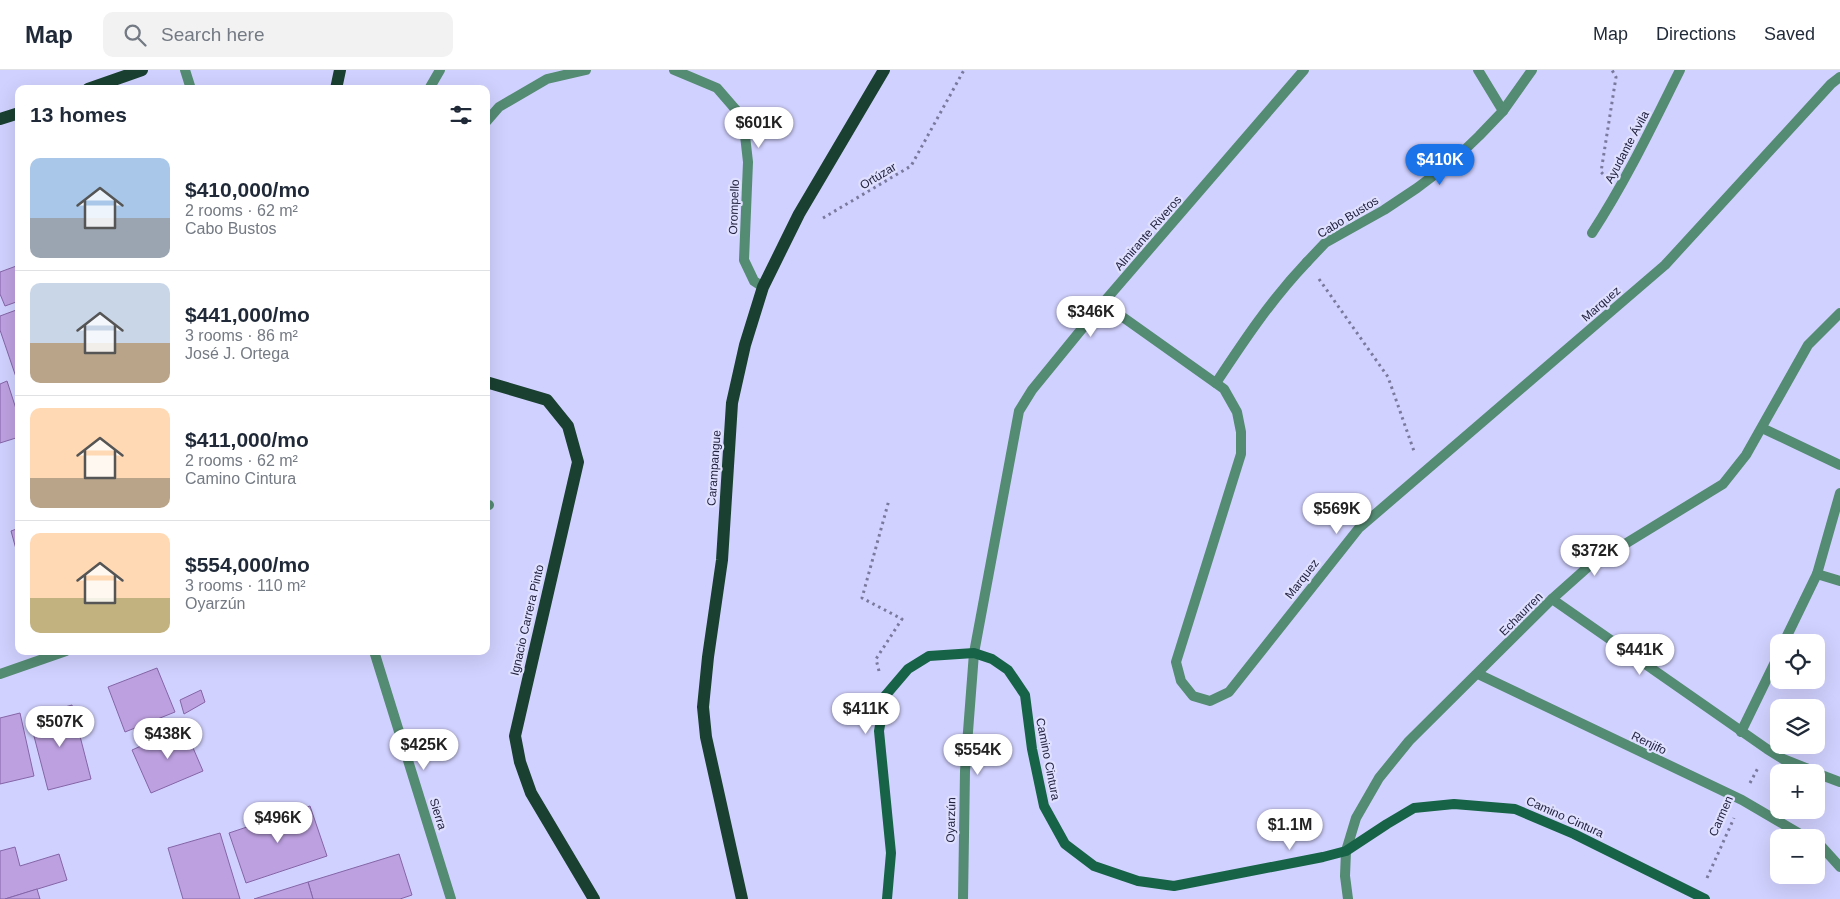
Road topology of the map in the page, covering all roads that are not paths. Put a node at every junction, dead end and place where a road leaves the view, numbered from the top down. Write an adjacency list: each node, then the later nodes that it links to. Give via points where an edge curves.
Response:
1 (142, 70): 13 (main road)
2 (185, 70): 14 (street)
3 (340, 70): 15 (main road)
4 (440, 70): 16 (street)
5 (586, 70): 19 (street, via 547,79 499,107)
6 (674, 70): 22 (street, Orompello, via 718,88 742,118 748,162 744,260 754,281)
7 (884, 70): 22 (main road, Carampangue, via 799,214)
8 (1304, 70): 23 (street, Almirante Riveros)
9 (1478, 70): 17 (street)
10 (1532, 70): 17 (street, Cabo Bustos)
11 (1680, 70): 21 (street, Ayudante Ávila, via 1618,193)
12 (1840, 78): 26 (street, Marquez, via 1665,265 1359,528 1229,692 1210,701 1193,696 1181,681 1176,662 1241,454 1237,412 1224,388)
13 (99, 85)
14 (191, 85)
15 (337, 85)
16 (431, 85)
17 (1503, 111): 26 (street, Cabo Bustos, via 1473,142 1424,182 1384,210 1325,243 1281,290)
18 (15, 114): 20 (main road)
19 (490, 117)
20 (0, 119)
21 (1592, 234)
22 (763, 287): 51 (main road, Carampangue, via 732,403 722,560 703,707 706,737)
23 (1103, 303): 26 (street, Marquez); 34 (street, Almirante Riveros, via 1032,390 1019,411)
24 (1840, 313): 27 (street, Echaurren, via 1808,345)
25 (490, 383): 50 (main road, Ignacio Carrera Pinto, via 547,400 568,426 578,462 515,736 531,793)
26 (1216, 383)
27 (1762, 428): 28 (street); 32 (street, Echaurren, via 1723,484 1589,566)
28 (1840, 465)
29 (1840, 493): 30 (street)
30 (1817, 574): 31 (street); 33 (street)
31 (1840, 581)
32 (1552, 600): 39 (street, Echaurren); 40 (street)
33 (1788, 634)
34 (974, 652): 46 (main road, Camino Cintura, via 1008,670 1025,695 1044,806 1065,844 1094,866 1138,881 1174,886); 52 (main road, Camino Cintura, via 929,656 908,669 885,696 879,731 891,853); 53 (street, Oyarzún, via 965,771)
35 (55, 655): 38 (street)
36 (375, 655): 49 (street, Sierra)
37 (1770, 672): 40 (street)
38 (0, 674)
39 (1478, 674): 44 (street, Renjifo, via 1742,800); 46 (street, Echaurren, via 1409,741 1379,778 1356,818)
40 (1741, 732): 41 (street)
41 (1795, 764)
42 (1825, 776): 43 (street)
43 (1840, 782)
44 (1792, 829)
45 (1825, 850): 47 (street)
46 (1346, 851): 48 (main road, Camino Cintura, via 1414,808 1454,804 1515,809 1574,834); 54 (street, Echaurren)
47 (1840, 867)
48 (1702, 897)
49 (450, 899)
50 (594, 899)
51 (742, 899)
52 (887, 899)
53 (963, 899)
54 (1348, 899)

